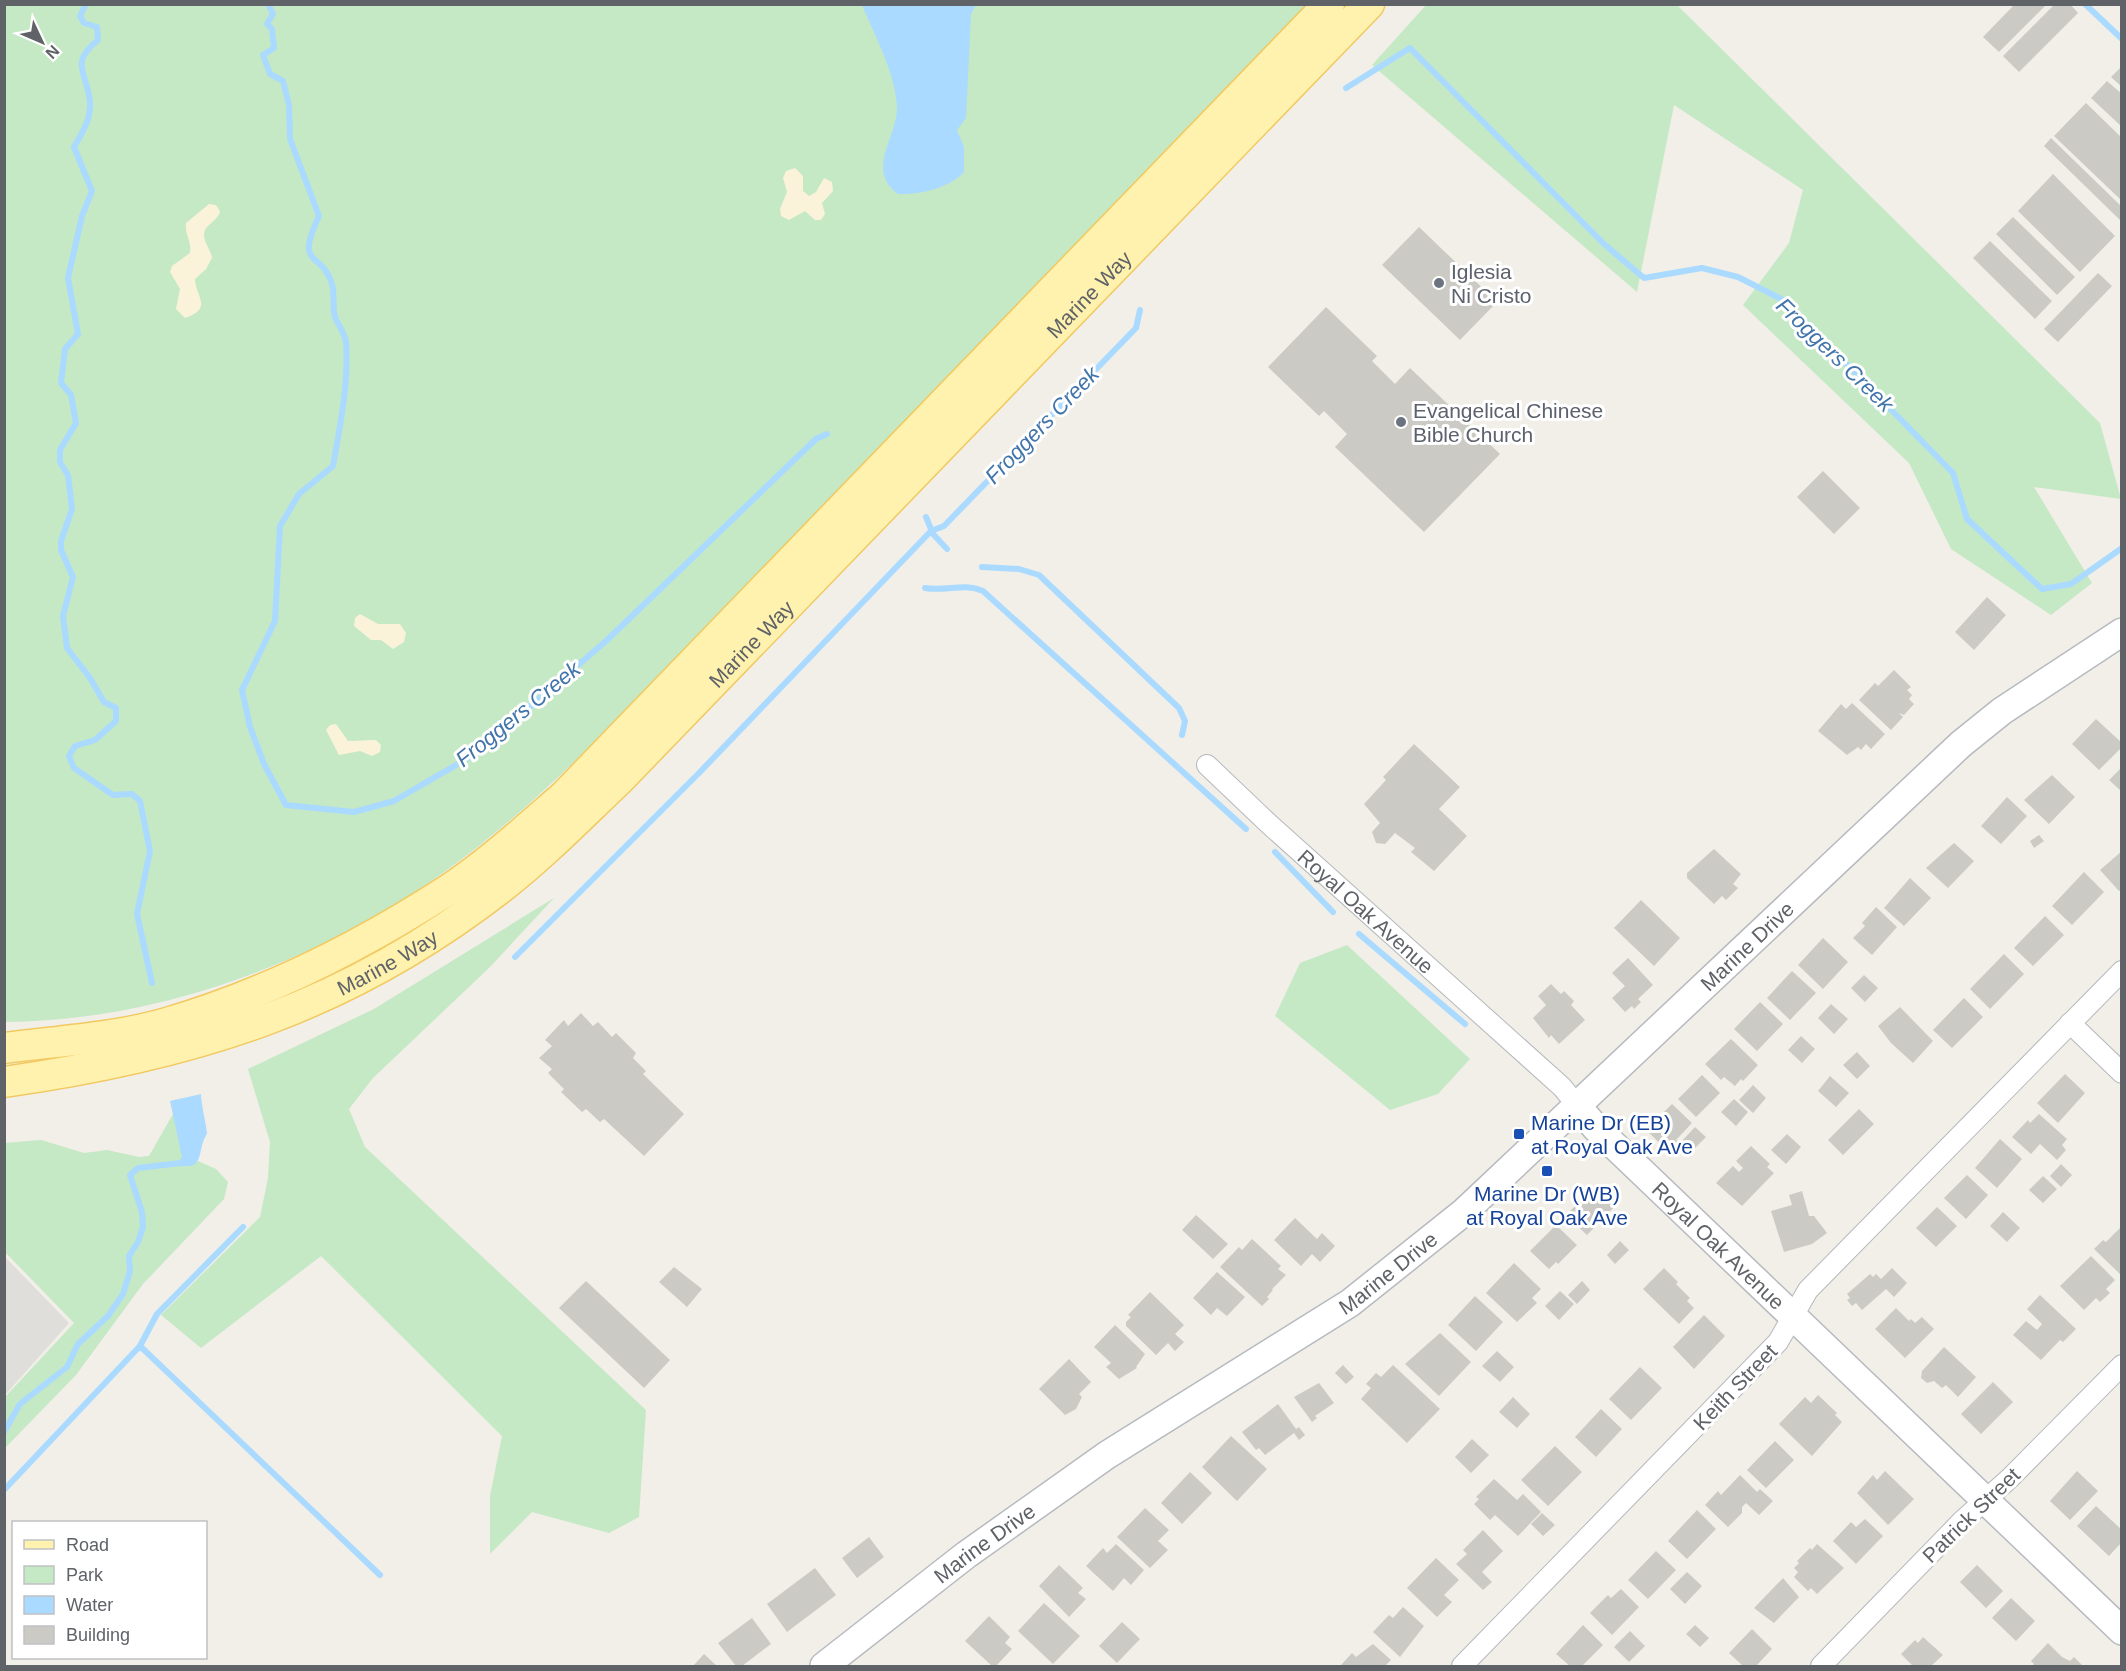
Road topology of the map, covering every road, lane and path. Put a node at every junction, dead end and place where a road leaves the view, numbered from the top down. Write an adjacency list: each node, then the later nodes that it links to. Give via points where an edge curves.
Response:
1 (1329, 4): 7 (main road, Marine Way, via 564,796 511,842 452,887 382,929 252,992 166,1023)
2 (1368, 4): 9 (main road, Marine Way, via 619,780 501,888 408,952 347,986 282,1014 148,1057)
3 (2121, 632): 10 (street, Marine Drive, via 2002,711 1961,744)
4 (1207, 765): 10 (street, Royal Oak Avenue, via 1562,1087)
5 (2121, 970): 6 (street, Keith Street)
6 (2070, 1023): 8 (street); 11 (street, Keith Street, via 1808,1290)
7 (4, 1048)
8 (2121, 1073)
9 (4, 1082)
10 (1576, 1104): 11 (street, Royal Oak Avenue, via 1595,1127); 15 (street, Marine Drive, via 1464,1212 1350,1303 1107,1455 966,1556)
11 (1792, 1316): 13 (street, Royal Oak Avenue); 16 (street, Keith Street, via 1779,1342)
12 (2121, 1365): 13 (street, Patrick Street)
13 (1986, 1500): 14 (street, Royal Oak Avenue); 17 (street, Patrick Street)
14 (2121, 1631)
15 (824, 1666)
16 (1462, 1666)
17 (1821, 1666)

